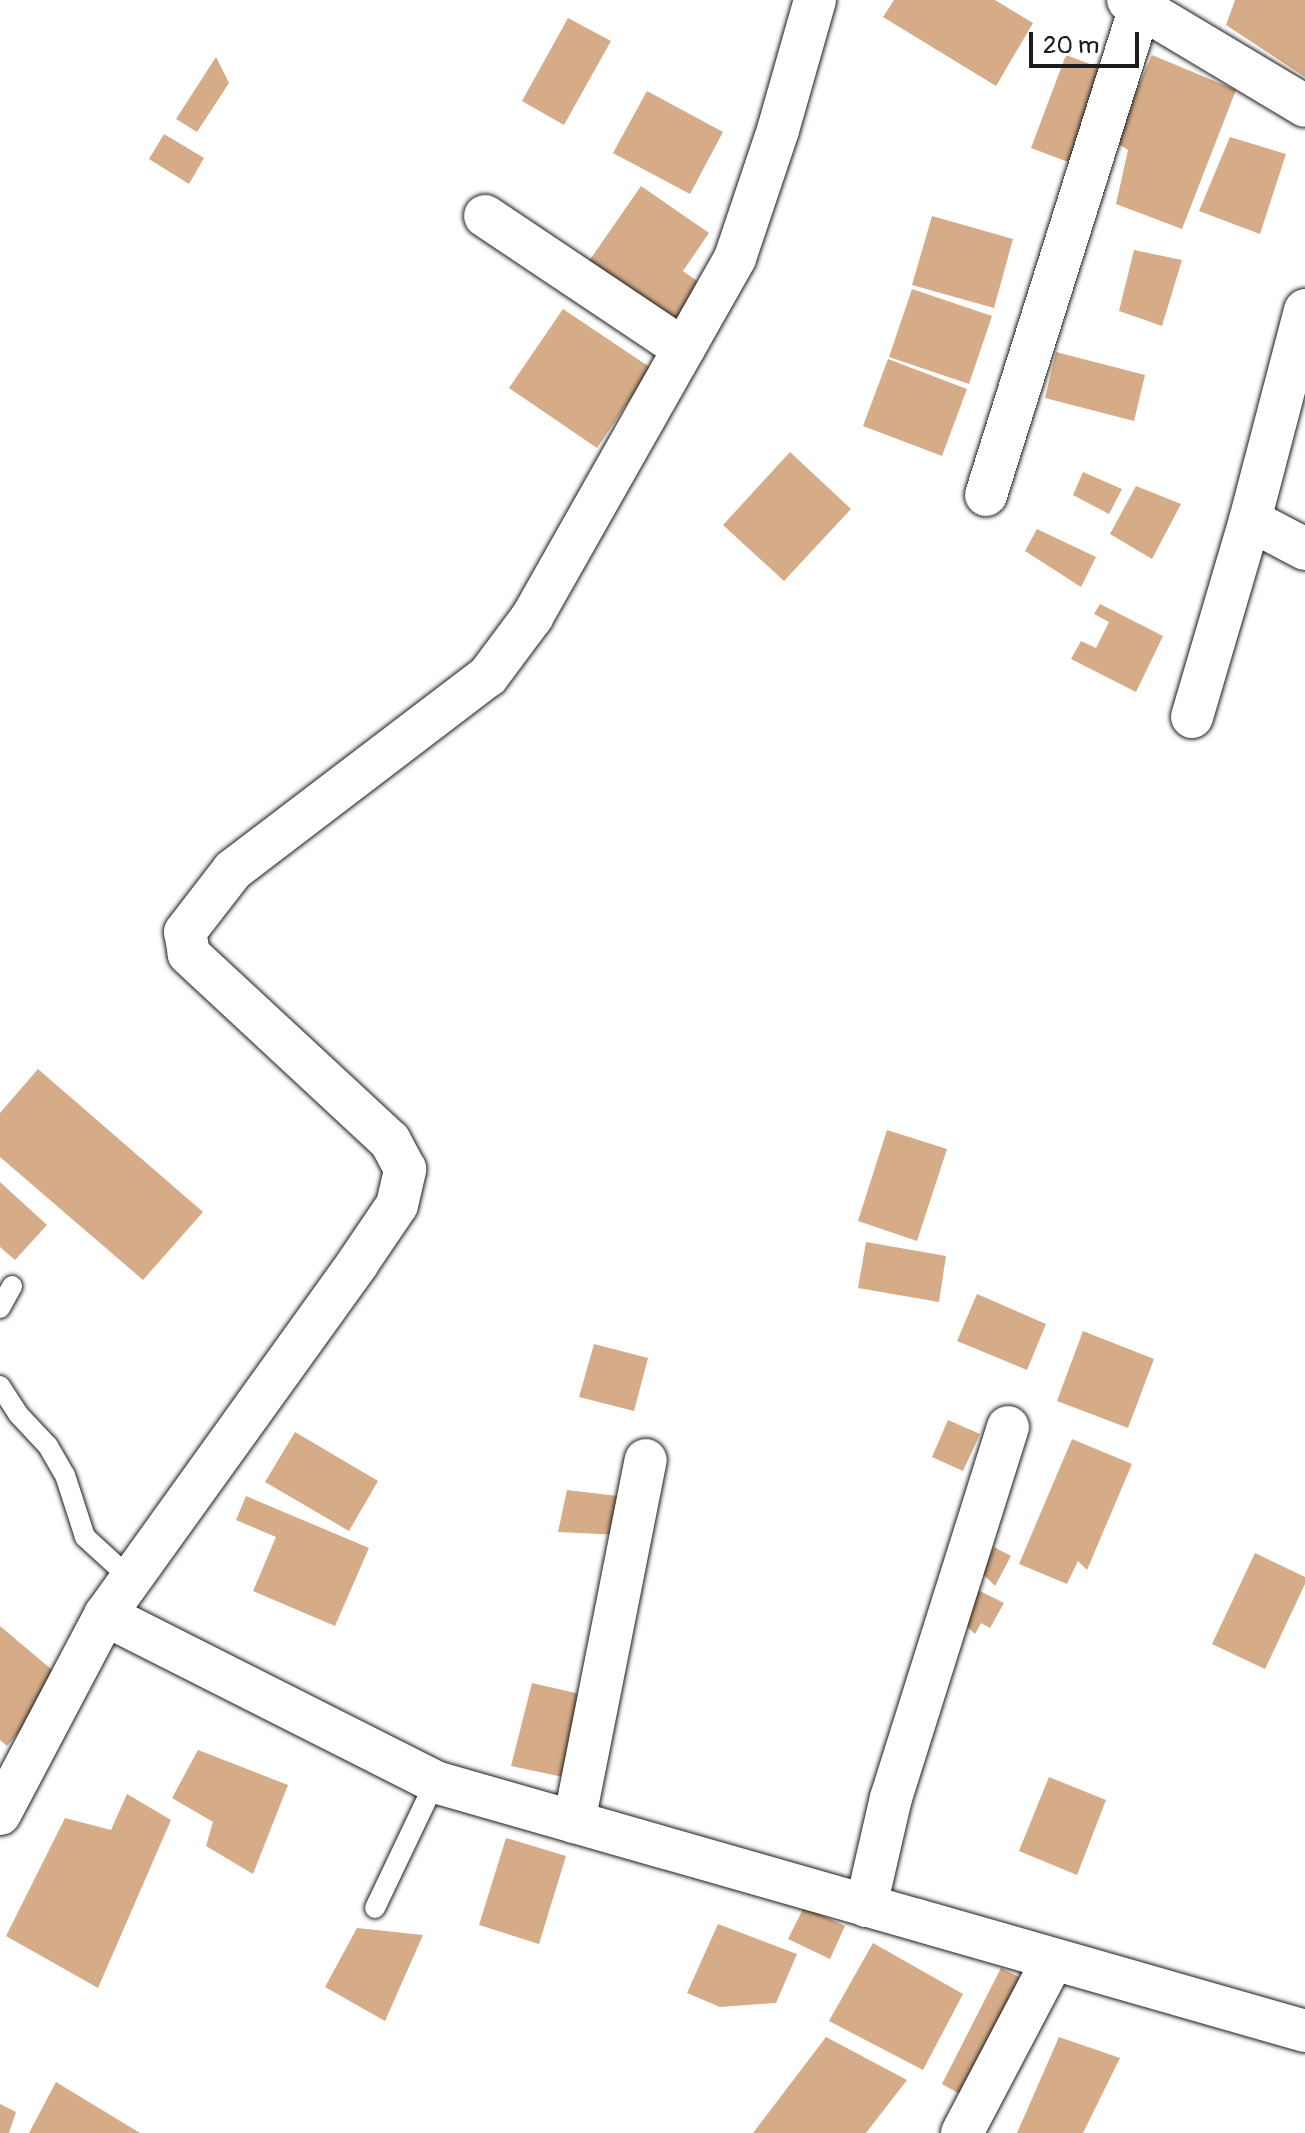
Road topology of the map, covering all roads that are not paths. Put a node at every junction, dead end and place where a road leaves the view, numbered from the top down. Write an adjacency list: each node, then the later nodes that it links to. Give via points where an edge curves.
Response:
1 (811, 2): 6 (street, via 778,130 735,258)
2 (1134, 4): 3 (street); 7 (street)
3 (1305, 106)
4 (485, 216): 6 (street)
5 (1305, 310): 8 (street)
6 (684, 349): 16 (street, via 532,617 488,676 233,870 185,932 189,954 390,1141 405,1169 397,1205)
7 (986, 495)
8 (1250, 520): 9 (street); 10 (street)
9 (1305, 549)
10 (1192, 717)
11 (12, 1286): 12 (lane)
12 (0, 1308)
13 (0, 1386): 16 (lane, via 59,1465 85,1537)
14 (1008, 1427): 21 (street, via 891,1798)
15 (646, 1460): 20 (street)
16 (131, 1579): 17 (street)
17 (105, 1615): 18 (street); 19 (street)
18 (435, 1782): 20 (street); 22 (lane)
19 (3, 1801)
20 (574, 1822): 21 (street)
21 (866, 1906): 23 (street)
22 (375, 1908)
23 (1053, 1960): 24 (street); 25 (street)
24 (1305, 2031)
25 (962, 2133)

